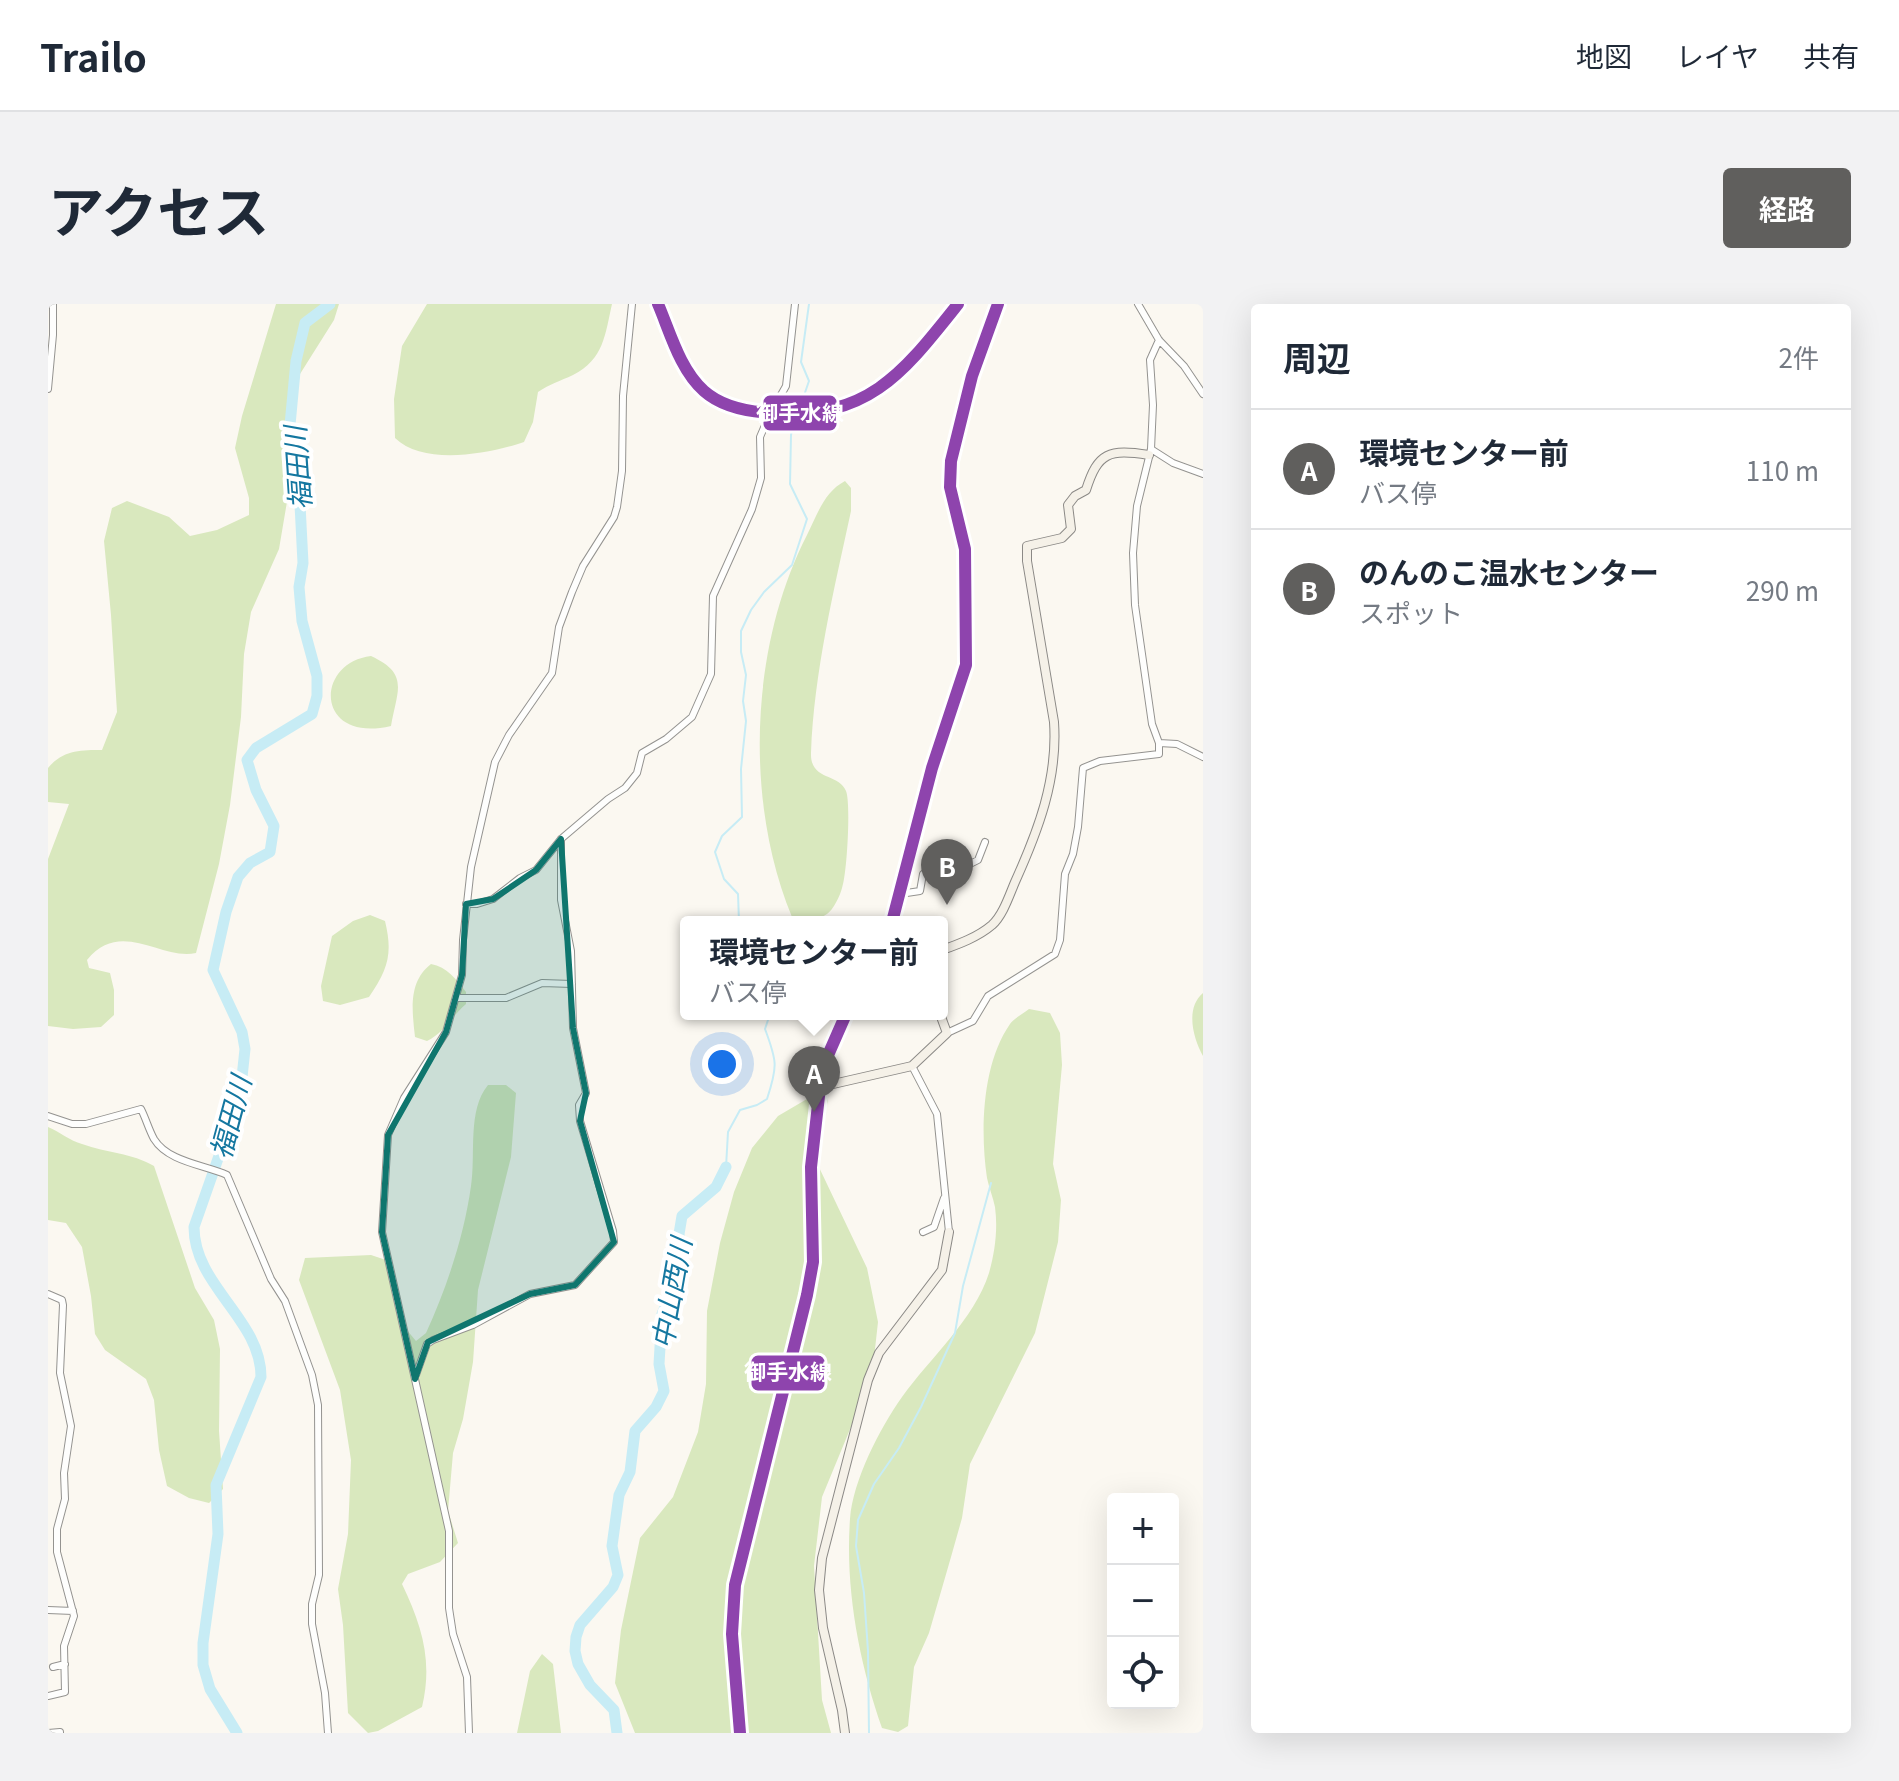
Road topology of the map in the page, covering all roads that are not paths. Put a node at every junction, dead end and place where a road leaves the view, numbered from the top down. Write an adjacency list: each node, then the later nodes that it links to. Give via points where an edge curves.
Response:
1 (53, 304): 9 (street)
2 (632, 304): 19 (street, via 617,507 572,592 559,627 552,673 495,762)
3 (658, 304): 11 (street, via 702,390 724,403)
4 (795, 304): 11 (street, via 786,386)
5 (958, 304): 11 (street, via 923,349 866,398 841,407)
6 (998, 304): 18 (street, via 972,376 951,461 950,487 966,557 966,665 932,768)
7 (1138, 304): 8 (street)
8 (1159, 340): 10 (street); 12 (street, via 1150,360)
9 (48, 389)
10 (1203, 394)
11 (769, 416): 16 (street, via 760,437 761,478 752,509 713,596 711,674 692,717 642,753 637,773 625,788)
12 (1150, 452): 13 (street); 14 (street, via 1133,553 1135,605); 21 (street, via 1101,458 1086,490 1068,505 1071,529 1062,538 1027,546 1054,722 1056,748 1048,798 999,916 978,935)
13 (1203, 474)
14 (1159, 743): 15 (street, via 1177,744); 26 (street, via 1159,754 1083,768 1055,954 988,996 973,1021)
15 (1203, 757)
16 (561, 839): 19 (street, via 536,870 493,899); 22 (street, via 561,900)
17 (985, 842): 18 (street, via 978,860 928,871 920,891)
18 (900, 894): 20 (street)
19 (466, 904): 23 (street)
20 (894, 916)
21 (948, 948)
22 (572, 984): 23 (street, via 542,983 506,998); 34 (street, via 573,1028 586,1093 579,1105 580,1121 614,1242 575,1285 530,1294 427,1344)
23 (456, 998): 34 (street, via 446,1032 404,1098 388,1135 382,1232)
24 (843, 1020): 28 (street)
25 (942, 1020): 26 (street)
26 (947, 1033): 27 (street)
27 (912, 1066): 28 (street); 30 (street, via 937,1114)
28 (820, 1087): 46 (street, via 811,1167 813,1262 735,1585 732,1634)
29 (48, 1116): 44 (street, via 86,1124 141,1109 164,1150 227,1175 285,1301 318,1405 319,1575 312,1624)
30 (945, 1195): 31 (street, via 934,1227); 32 (street)
31 (923, 1232)
32 (949, 1232): 47 (street, via 942,1270 879,1353 868,1380 822,1558 823,1628)
33 (48, 1294): 36 (street, via 62,1300 60,1373 71,1426)
34 (415, 1379): 45 (street, via 449,1531 449,1608 467,1677)
35 (48, 1524): 36 (street)
36 (58, 1524): 38 (street, via 57,1552)
37 (48, 1610): 38 (street)
38 (73, 1611): 39 (street)
39 (65, 1664): 40 (street); 41 (street, via 65,1692)
40 (53, 1667)
41 (48, 1696)
42 (60, 1732): 43 (street)
43 (48, 1733)
44 (328, 1733)
45 (469, 1733)
46 (740, 1733)
47 (845, 1733)

